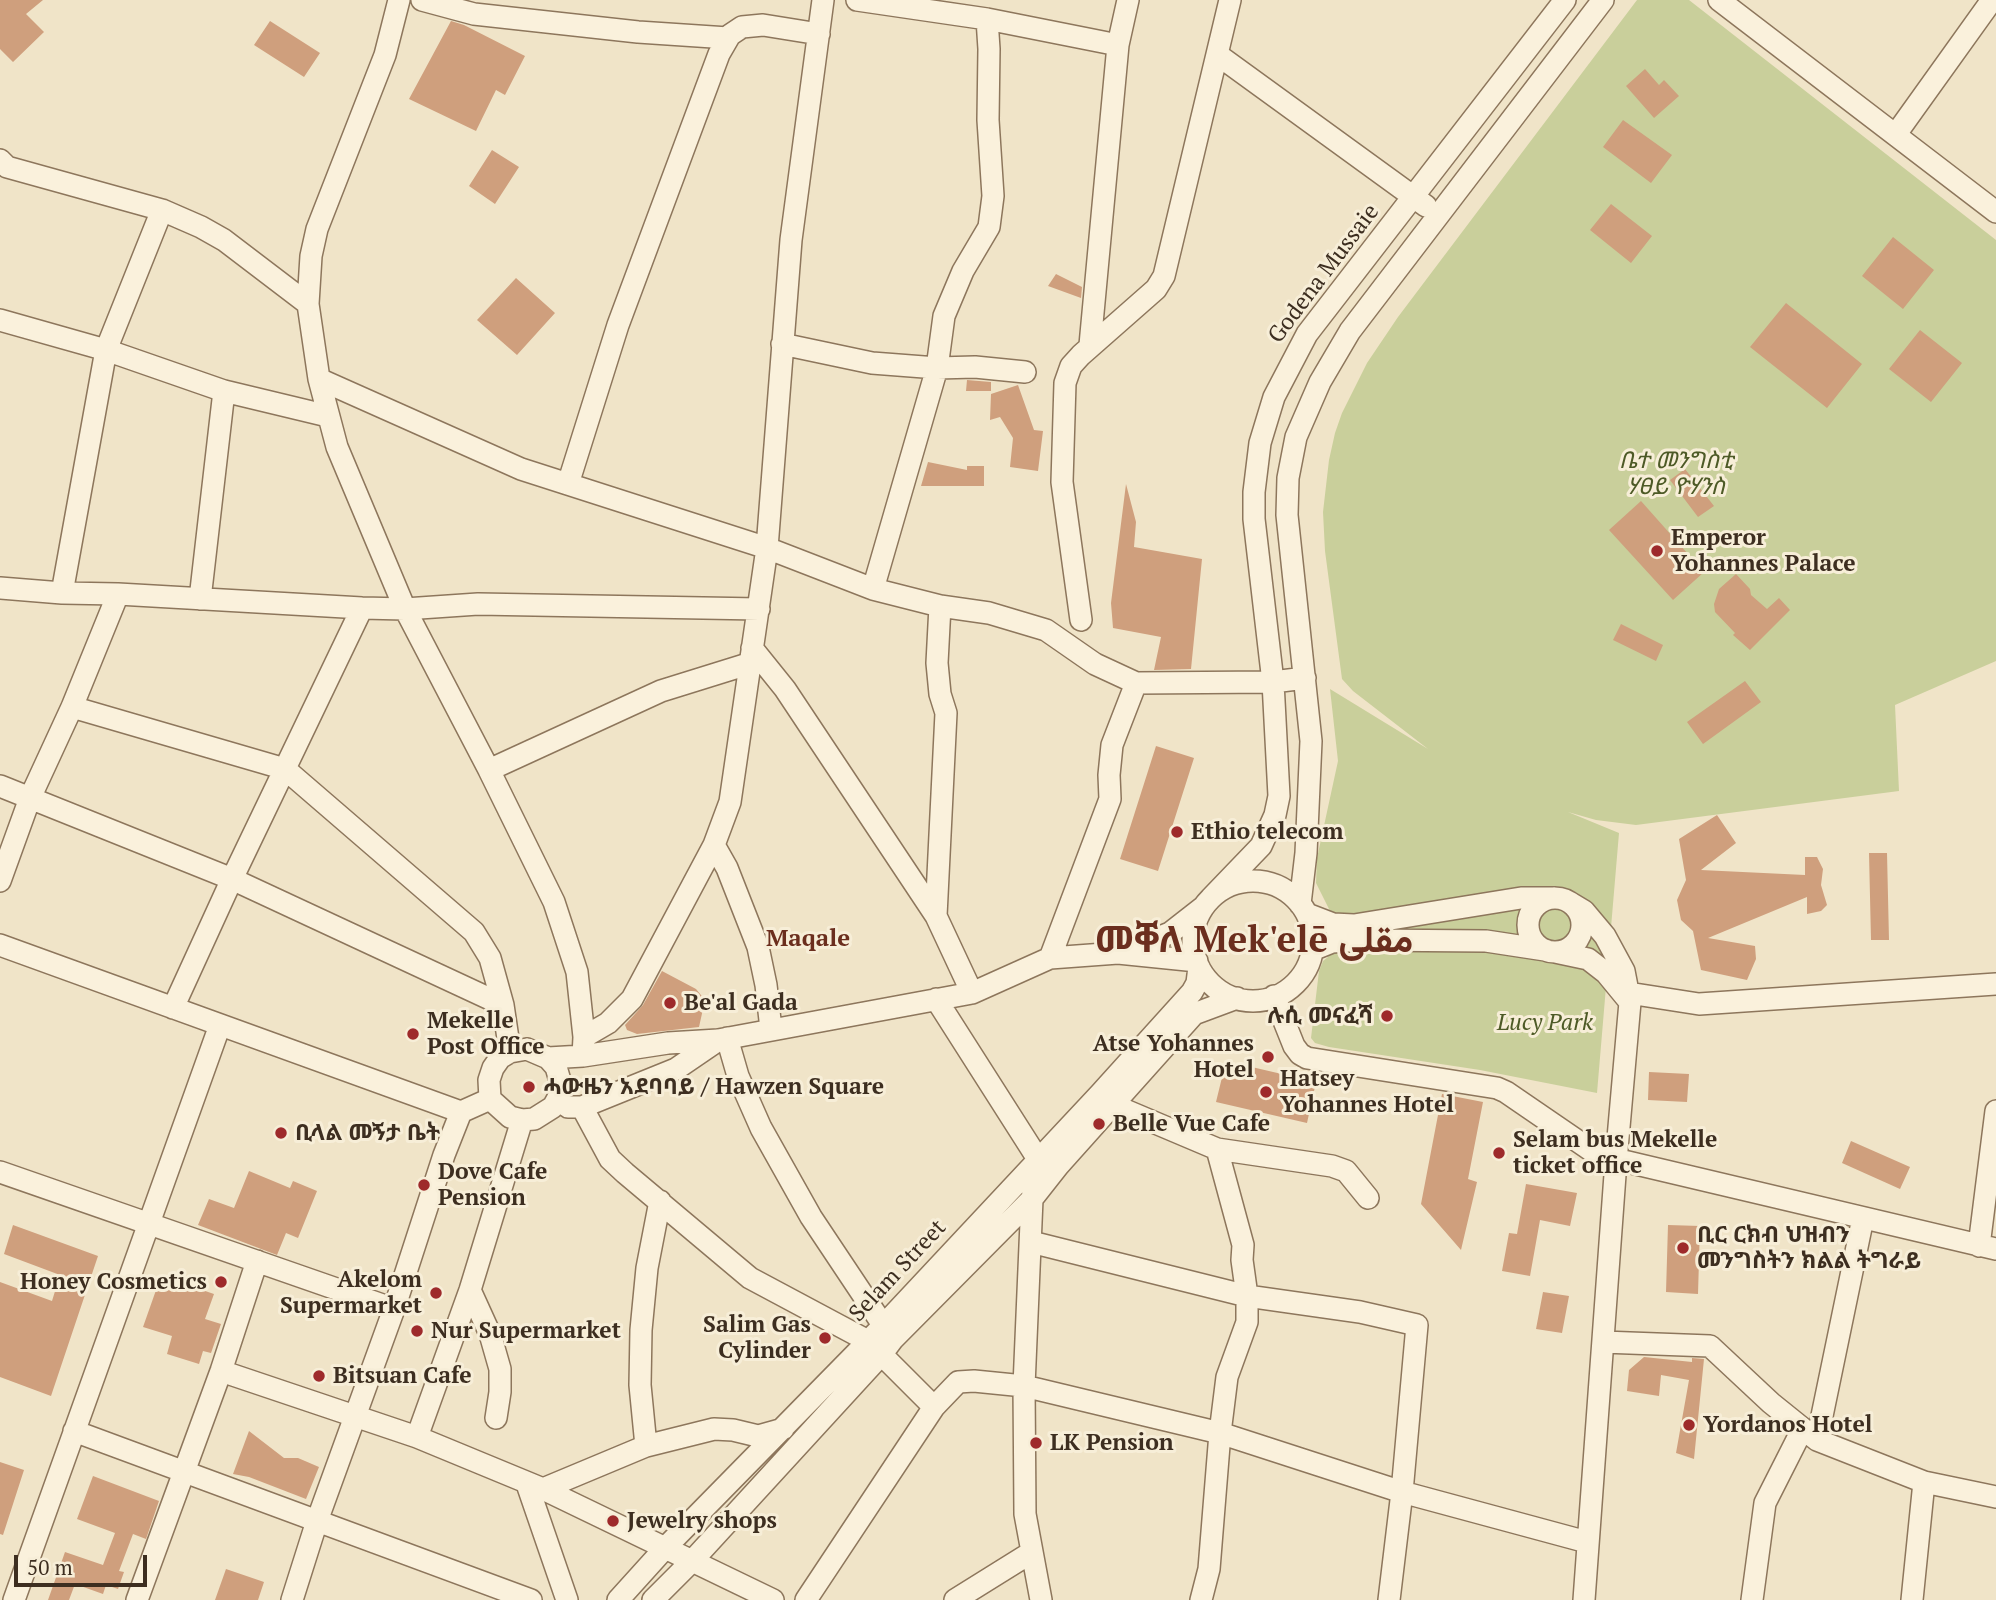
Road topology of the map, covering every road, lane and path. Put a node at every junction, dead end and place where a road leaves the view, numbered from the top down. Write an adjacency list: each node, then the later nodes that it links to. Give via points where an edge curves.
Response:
1 (399, 0): 23 (street, via 385,55 317,229)
2 (422, 0): 11 (street)
3 (824, 0): 13 (street)
4 (857, 0): 12 (street)
5 (1128, 0): 15 (street)
6 (1230, 0): 16 (street)
7 (1565, 0): 19 (street, Godena Mussaie)
8 (1603, 0): 22 (street)
9 (1718, 0): 17 (street)
10 (1992, 0): 17 (street)
11 (475, 7): 14 (street, via 663,34)
12 (986, 19): 15 (street); 28 (street, via 993,197 989,227 962,271 944,316)
13 (819, 34): 14 (street, via 763,25 742,27); 25 (street)
14 (728, 38): 33 (street, via 618,325)
15 (1118, 45): 26 (street)
16 (1218, 55): 19 (street); 26 (street, via 1164,276 1156,289)
17 (1896, 134): 21 (street)
18 (0, 160): 20 (street, via 7,167)
19 (1415, 197): 22 (street); 47 (street, Godena Mussaie, via 1307,334 1284,374 1266,421 1256,468 1254,520)
20 (162, 210): 23 (street, via 224,240); 27 (street)
21 (1996, 212)
22 (1439, 215): 46 (street, via 1350,331 1320,382 1296,437 1287,515)
23 (309, 304): 30 (street)
24 (0, 320): 27 (street)
25 (782, 344): 28 (street, via 873,363); 34 (street)
26 (1090, 345): 44 (street, via 1071,366 1065,383 1061,461)
27 (106, 350): 31 (street); 37 (street)
28 (937, 368): 29 (street); 36 (street)
29 (1026, 372)
30 (319, 379): 32 (street); 33 (street, via 521,469)
31 (225, 391): 32 (street); 39 (street)
32 (328, 416): 42 (street)
33 (568, 484): 34 (street)
34 (766, 548): 36 (street); 43 (street)
35 (0, 588): 37 (street)
36 (873, 589): 40 (street)
37 (62, 593): 38 (street)
38 (118, 594): 39 (street); 49 (street)
39 (200, 599): 41 (street)
40 (940, 606): 48 (street, via 989,613 1046,630 1095,664); 60 (street, via 937,663 946,713)
41 (362, 608): 42 (street); 50 (street)
42 (405, 609): 43 (street, via 478,604); 51 (street)
43 (759, 609): 45 (street)
44 (1081, 620)
45 (751, 656): 51 (street, via 661,691); 54 (street, via 730,802); 60 (street, via 785,689)
46 (1306, 678): 47 (street); 59 (street, via 1311,761)
47 (1273, 682): 48 (street); 58 (street, Godena Mussaie, via 1279,796 1275,815 1261,846)
48 (1136, 683): 65 (street, via 1112,745 1110,799)
49 (72, 707): 50 (street); 53 (street)
50 (285, 769): 55 (street); 73 (street, via 474,932 490,958)
51 (489, 770): 78 (street, via 558,914 578,972)
52 (0, 786): 53 (street)
53 (30, 798): 55 (street); 56 (street)
54 (714, 845): 76 (street, via 758,947); 78 (street, via 632,999)
55 (232, 879): 73 (street); 74 (street)
56 (0, 881)
57 (1562, 900): 59 (street, via 1521,898 1354,925 1334,924); 63 (street, via 1579,913 1581,932 1573,945); 63 (street, via 1540,903 1529,918 1531,937); 70 (street, via 1584,911 1605,936 1625,971)
58 (1207, 903): 59 (street, via 1232,885 1257,881 1281,888); 64 (street, via 1170,933); 66 (street, via 1194,931)
59 (1303, 909): 62 (street, via 1311,926)
60 (936, 916): 68 (street)
61 (0, 945): 74 (street)
62 (1312, 950): 63 (street, via 1332,942 1365,940 1486,941); 69 (street, via 1295,983)
63 (1550, 951): 70 (street, via 1588,959)
64 (1118, 953): 65 (street); 66 (street)
65 (1050, 958): 68 (street)
66 (1198, 964): 71 (street, via 1215,986); 82 (street, Selam Street, via 1192,992)
67 (1996, 984): 70 (street, via 1699,1004)
68 (972, 993): 72 (street)
69 (1274, 996): 71 (street); 90 (street, via 1294,1046 1307,1058 1497,1088 1598,1156)
70 (1627, 996): 90 (street)
71 (1237, 998): 82 (street, via 1194,1014)
72 (936, 999): 76 (street); 89 (street)
73 (503, 1005): 79 (street)
74 (173, 1008): 75 (street)
75 (220, 1025): 86 (street); 96 (street)
76 (771, 1029): 77 (street)
77 (723, 1039): 78 (street); 84 (street, via 676,1069); 103 (street, via 761,1128)
78 (584, 1047): 80 (street)
79 (510, 1052): 80 (street, via 527,1049); 81 (street, via 493,1068)
80 (548, 1058): 83 (street, via 561,1084)
81 (490, 1099): 86 (street); 87 (street, via 510,1117)
82 (1106, 1100): 88 (street); 89 (street, Selam Street); 93 (street, Selam Street)
83 (553, 1107): 84 (street); 87 (street, via 534,1119)
84 (582, 1107): 94 (street, via 610,1159)
85 (1996, 1111): 98 (street)
86 (461, 1112): 102 (street)
87 (522, 1120): 100 (street)
88 (1217, 1149): 92 (street, via 1332,1166 1346,1171); 101 (street, via 1243,1245)
89 (1038, 1159): 93 (street); 103 (street, Selam Street)
90 (1616, 1161): 95 (street); 104 (street)
91 (0, 1172): 96 (street)
92 (1368, 1198)
93 (1032, 1199): 97 (street); 103 (street, Selam Street)
94 (660, 1202): 103 (street, via 750,1278); 115 (street, via 641,1329)
95 (1863, 1218): 98 (street); 113 (street)
96 (149, 1224): 99 (street); 111 (street)
97 (1031, 1242): 101 (street); 106 (street)
98 (1988, 1248)
99 (257, 1261): 102 (street); 105 (street)
100 (470, 1290): 109 (street, via 500,1369); 114 (street)
101 (1247, 1296): 112 (street, via 1247,1322 1227,1377); 119 (street, via 1418,1325)
102 (394, 1309): 108 (street)
103 (881, 1340): 107 (street); 110 (street, Selam Street); 125 (street, Selam Street)
104 (1603, 1342): 113 (street, via 1710,1346); 122 (street)
105 (221, 1371): 108 (street); 116 (street)
106 (1024, 1386): 107 (street, via 958,1382); 112 (street); 124 (street, via 1025,1514)
107 (934, 1407): 134 (street)
108 (355, 1417): 114 (street); 121 (street)
109 (496, 1418)
110 (783, 1429): 115 (street, via 758,1436 714,1429); 123 (street, Selam Street)
111 (74, 1431): 116 (street); 126 (street)
112 (1220, 1433): 119 (street); 137 (street, via 1209,1569)
113 (1810, 1435): 117 (street); 140 (street, via 1765,1503)
114 (417, 1437): 118 (street)
115 (646, 1446): 118 (street)
116 (183, 1471): 121 (street); 127 (street)
117 (1924, 1482): 120 (street); 141 (street)
118 (535, 1486): 123 (street); 130 (street)
119 (1402, 1492): 122 (street); 138 (street)
120 (1996, 1497)
121 (317, 1521): 128 (street); 129 (street)
122 (1587, 1542): 139 (street)
123 (665, 1548): 125 (street); 131 (street, Selam Street)
124 (1032, 1552): 135 (street); 136 (street)
125 (693, 1560): 132 (street, Selam Street); 133 (street)
126 (14, 1600)
127 (137, 1600)
128 (292, 1600)
129 (531, 1600)
130 (567, 1600)
131 (618, 1600)
132 (653, 1600)
133 (773, 1600)
134 (806, 1600)
135 (955, 1600)
136 (1041, 1600)
137 (1201, 1600)
138 (1390, 1600)
139 (1584, 1600)
140 (1752, 1600)
141 (1912, 1600)

